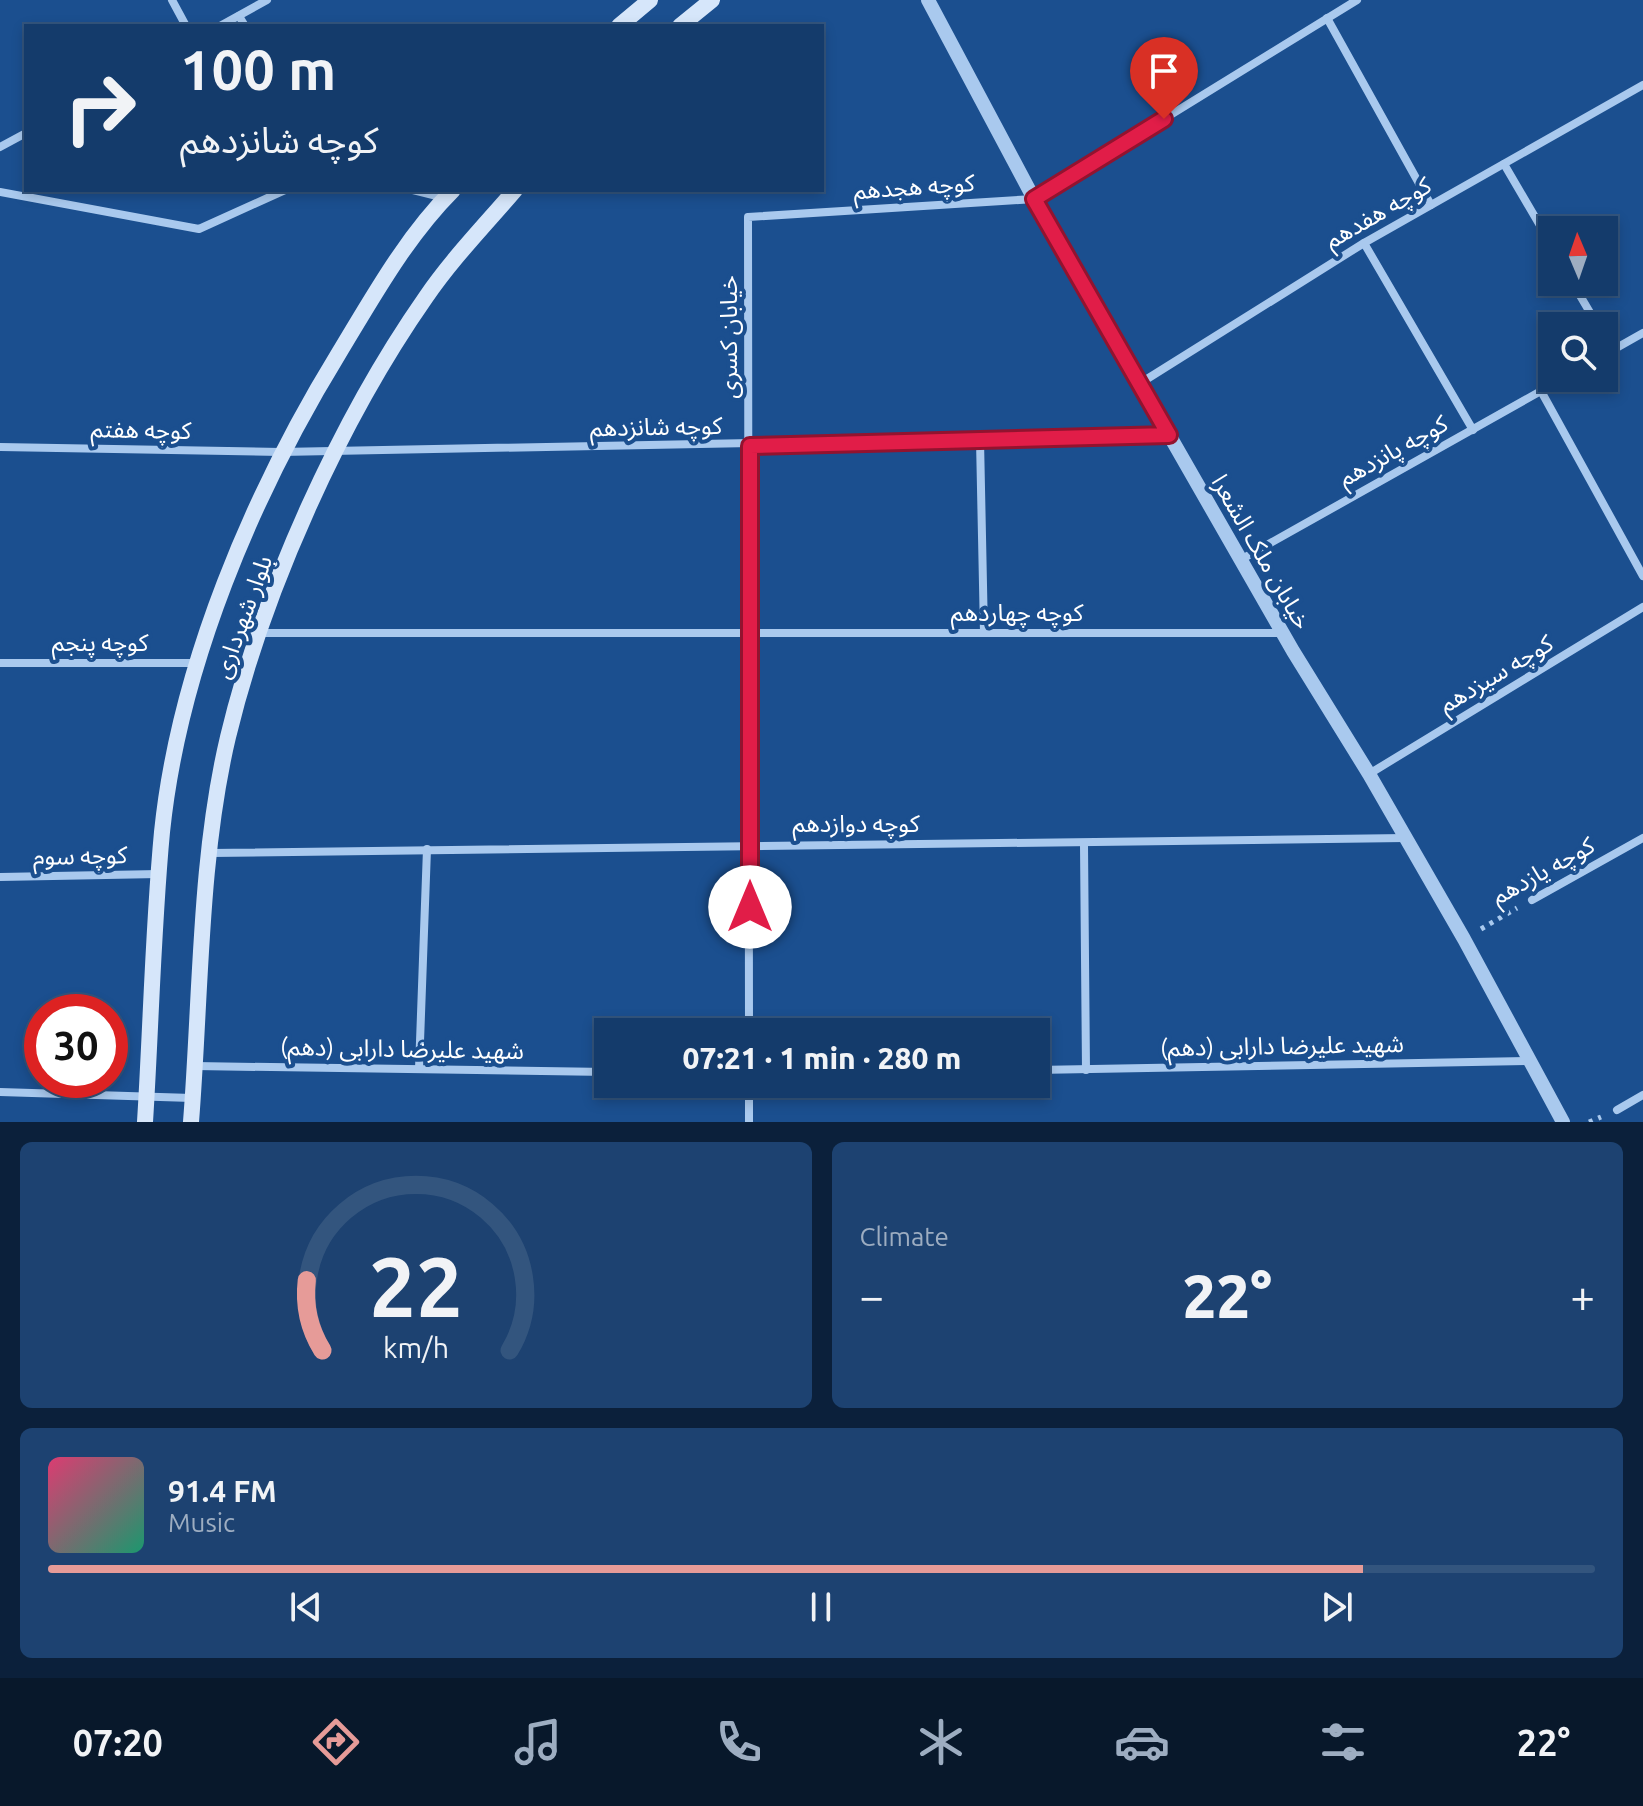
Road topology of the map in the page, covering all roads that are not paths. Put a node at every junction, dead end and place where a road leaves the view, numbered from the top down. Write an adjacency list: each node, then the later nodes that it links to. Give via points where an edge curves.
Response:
1 (172, 0): 9 (street)
2 (267, 0): 7 (street)
3 (650, 0): 12 (main road)
4 (712, 0): 13 (main road)
5 (928, 0): 22 (street, خیابان ملک الشعرا)
6 (1357, 0): 8 (street)
7 (239, 16): 10 (street); 11 (street)
8 (1327, 18): 22 (street); 23 (street)
9 (185, 24)
10 (224, 24)
11 (244, 24)
12 (621, 24)
13 (682, 24)
14 (1643, 85): 17 (street, کوچه هفدهم)
15 (24, 134): 16 (street)
16 (0, 147)
17 (1504, 164): 23 (street, کوچه هفدهم); 25 (street)
18 (0, 192): 19 (street, via 199,229)
19 (281, 192)
20 (513, 192): 37 (main road, بلوار شهرداری, via 426,296)
21 (449, 194): 38 (main road, بلوار شهرداری, via 395,262)
22 (1034, 199): 24 (street, کوچه هجدهم); 29 (street, خیابان ملک الشعرا)
23 (1431, 205): 26 (street, کوچه هفدهم)
24 (748, 217): 35 (street, خیابان کسری)
25 (1538, 222)
26 (1364, 243): 29 (street, کوچه هفدهم); 32 (street)
27 (1643, 333): 28 (street)
28 (1618, 347)
29 (1139, 384): 33 (street, خیابان ملک الشعرا)
30 (1539, 392): 32 (street, کوچه پانزدهم)
31 (1542, 392): 40 (street)
32 (1473, 430): 39 (street, کوچه پانزدهم)
33 (1169, 435): 34 (street, کوچه شانزدهم); 39 (street, خیابان ملک الشعرا)
34 (980, 440): 35 (street, کوچه شانزدهم); 44 (street)
35 (750, 446): 37 (street, کوچه شانزدهم); 43 (street, خیابان کسری)
36 (0, 447): 38 (street, کوچه هفتم)
37 (335, 450): 38 (street, کوچه شانزدهم); 42 (main road, بلوار شهرداری)
38 (281, 452): 47 (main road, بلوار شهرداری)
39 (1242, 559): 45 (street, خیابان ملک الشعرا)
40 (1643, 576)
41 (1643, 607): 48 (street, کوچه سیزدهم)
42 (258, 633): 43 (street, کوچه چهاردهم); 54 (main road, بلوار شهرداری, via 228,738)
43 (751, 633): 44 (street, کوچه چهاردهم); 51 (street, خیابان کسری)
44 (984, 633): 45 (street, کوچه چهاردهم)
45 (1283, 633): 48 (street, خیابان ملک الشعرا)
46 (0, 663): 47 (street, کوچه پنجم)
47 (199, 663): 55 (main road, بلوار شهرداری, via 179,738)
48 (1369, 774): 49 (street, خیابان ملک الشعرا)
49 (1405, 838): 52 (street, کوچه دوازدهم); 59 (street, خیابان ملک الشعرا)
50 (1643, 838): 57 (street, کوچه یازدهم)
51 (751, 844): 52 (street, کوچه دوازدهم); 53 (street, کوچه دوازدهم); 58 (street, خیابان کسری)
52 (1084, 845): 63 (street)
53 (427, 849): 54 (street, کوچه دوازدهم); 61 (street)
54 (211, 853): 60 (main road, بلوار شهرداری)
55 (160, 874): 56 (street, کوچه سوم); 67 (main road, بلوار شهرداری)
56 (0, 877)
57 (1532, 900)
58 (749, 1018)
59 (1529, 1061): 63 (street, شهید علیرضا دارابی (دهم)); 74 (street, خیابان ملک الشعرا)
60 (195, 1066): 61 (street, شهید علیرضا دارابی (دهم)); 68 (main road, بلوار شهرداری)
61 (419, 1069): 64 (street, شهید علیرضا دارابی (دهم))
62 (1050, 1070): 63 (street, شهید علیرضا دارابی (دهم))
63 (1086, 1070)
64 (594, 1072)
65 (0, 1092): 67 (street)
66 (1643, 1095): 70 (street)
67 (147, 1096): 68 (street); 71 (main road, بلوار شهرداری)
68 (193, 1098): 72 (main road, بلوار شهرداری)
69 (749, 1098): 73 (street)
70 (1617, 1110)
71 (145, 1122)
72 (191, 1122)
73 (749, 1122)
74 (1563, 1122)

